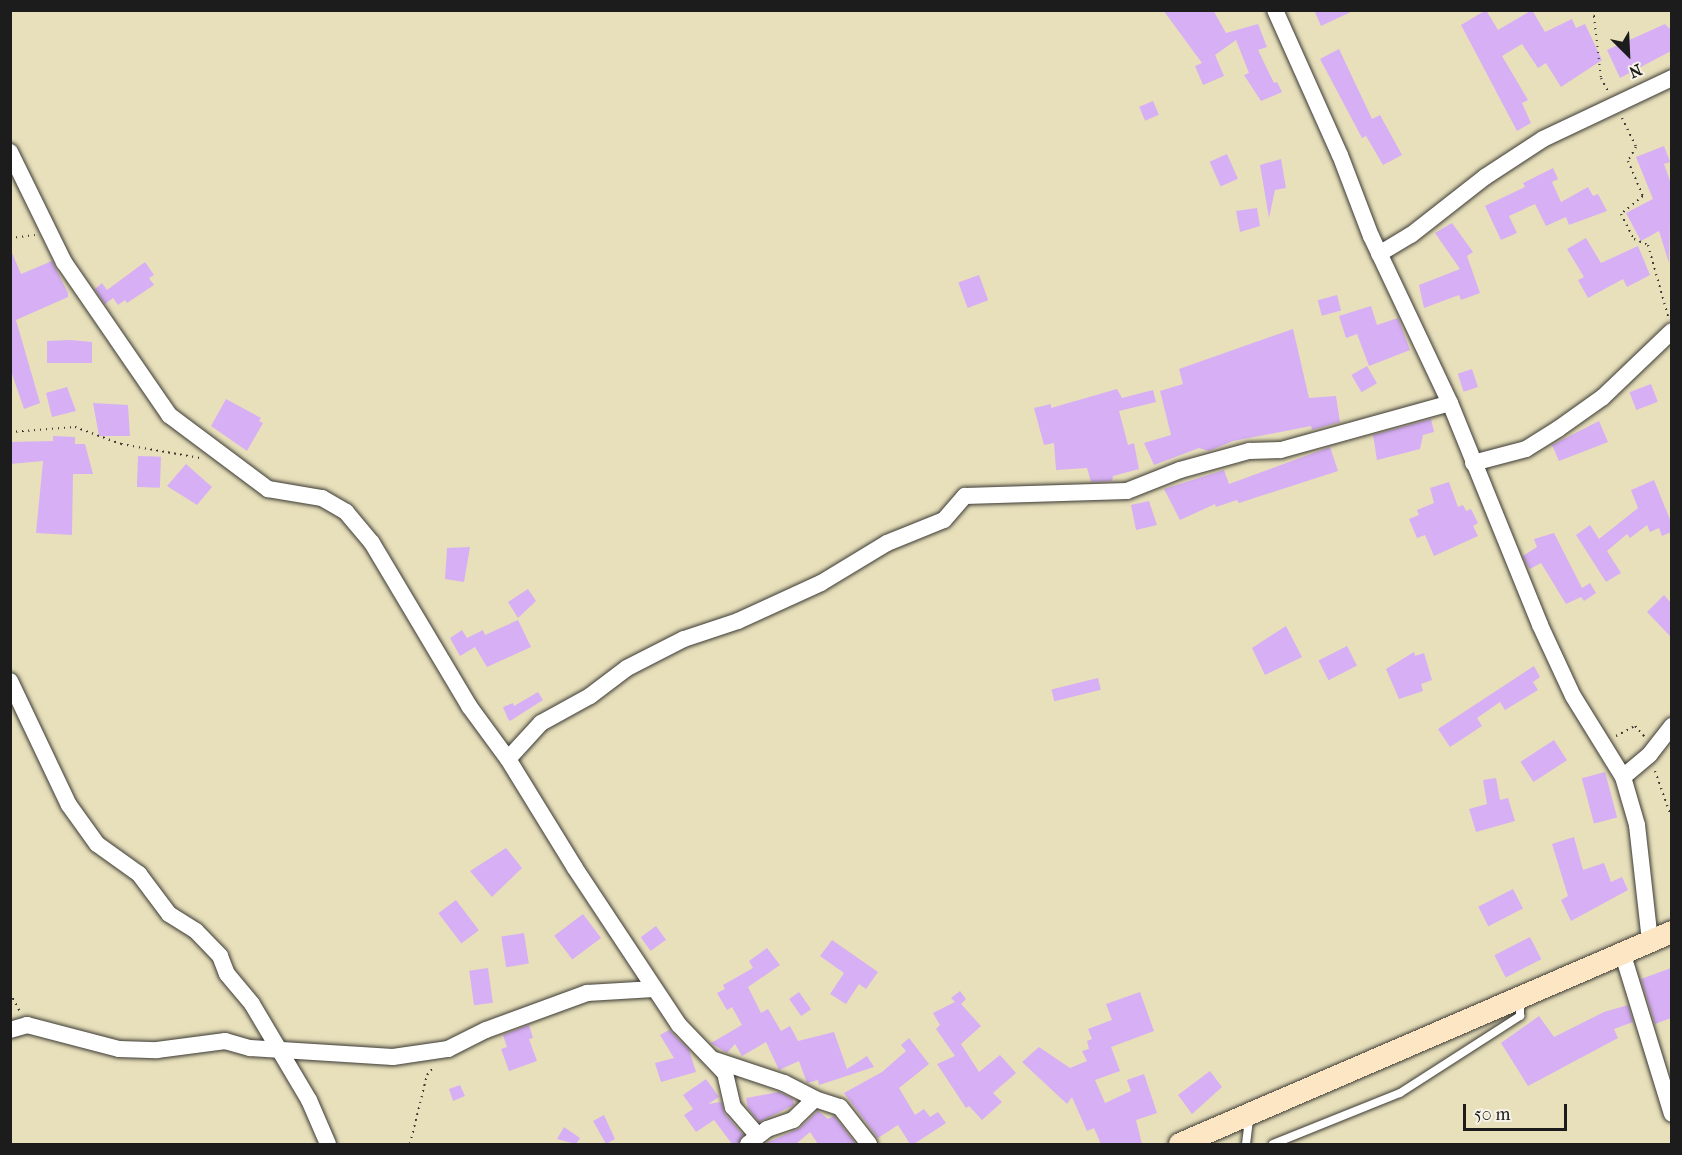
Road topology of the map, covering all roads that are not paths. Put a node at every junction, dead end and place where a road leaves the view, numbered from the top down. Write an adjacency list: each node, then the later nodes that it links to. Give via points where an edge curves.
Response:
1 (1275, 10): 4 (street)
2 (1671, 78): 4 (street, via 1543,139)
3 (10, 152): 10 (street, via 64,262 169,415 268,489 322,498 346,512 372,543 469,706)
4 (1379, 254): 6 (street)
5 (1671, 331): 7 (street, via 1603,397 1558,429 1526,449)
6 (1450, 403): 7 (street); 10 (street, via 1281,450 1249,451 1180,470 1127,491 965,496 944,520 887,543 821,584 738,621 684,639 627,668 590,696 541,723)
7 (1473, 463): 11 (street, via 1573,696)
8 (10, 681): 19 (street, via 69,805 90,834 139,874 169,914 196,931 220,956 226,974 252,1004)
9 (1671, 726): 11 (street, via 1650,754)
10 (508, 759): 15 (street)
11 (1623, 777): 13 (street, via 1637,825)
12 (1671, 932): 13 (main road)
13 (1650, 941): 14 (main road)
14 (1623, 955): 16 (main road); 22 (street)
15 (654, 989): 18 (street); 19 (street, via 587,993 486,1030 448,1049 393,1057)
16 (1520, 998): 21 (main road); 28 (lane, via 1520,1016 1400,1093)
17 (19, 1028): 19 (street, via 119,1048 157,1050 225,1041)
18 (700, 1049): 20 (street, via 712,1059 784,1083); 23 (street, via 725,1073 733,1107)
19 (281, 1051): 24 (street, via 322,1122)
20 (815, 1099): 23 (street, via 793,1120); 25 (street, via 840,1107)
21 (1250, 1112): 26 (main road); 27 (lane)
22 (1671, 1114)
23 (753, 1140)
24 (328, 1144)
25 (869, 1144)
26 (1180, 1144)
27 (1246, 1144)
28 (1273, 1144)

